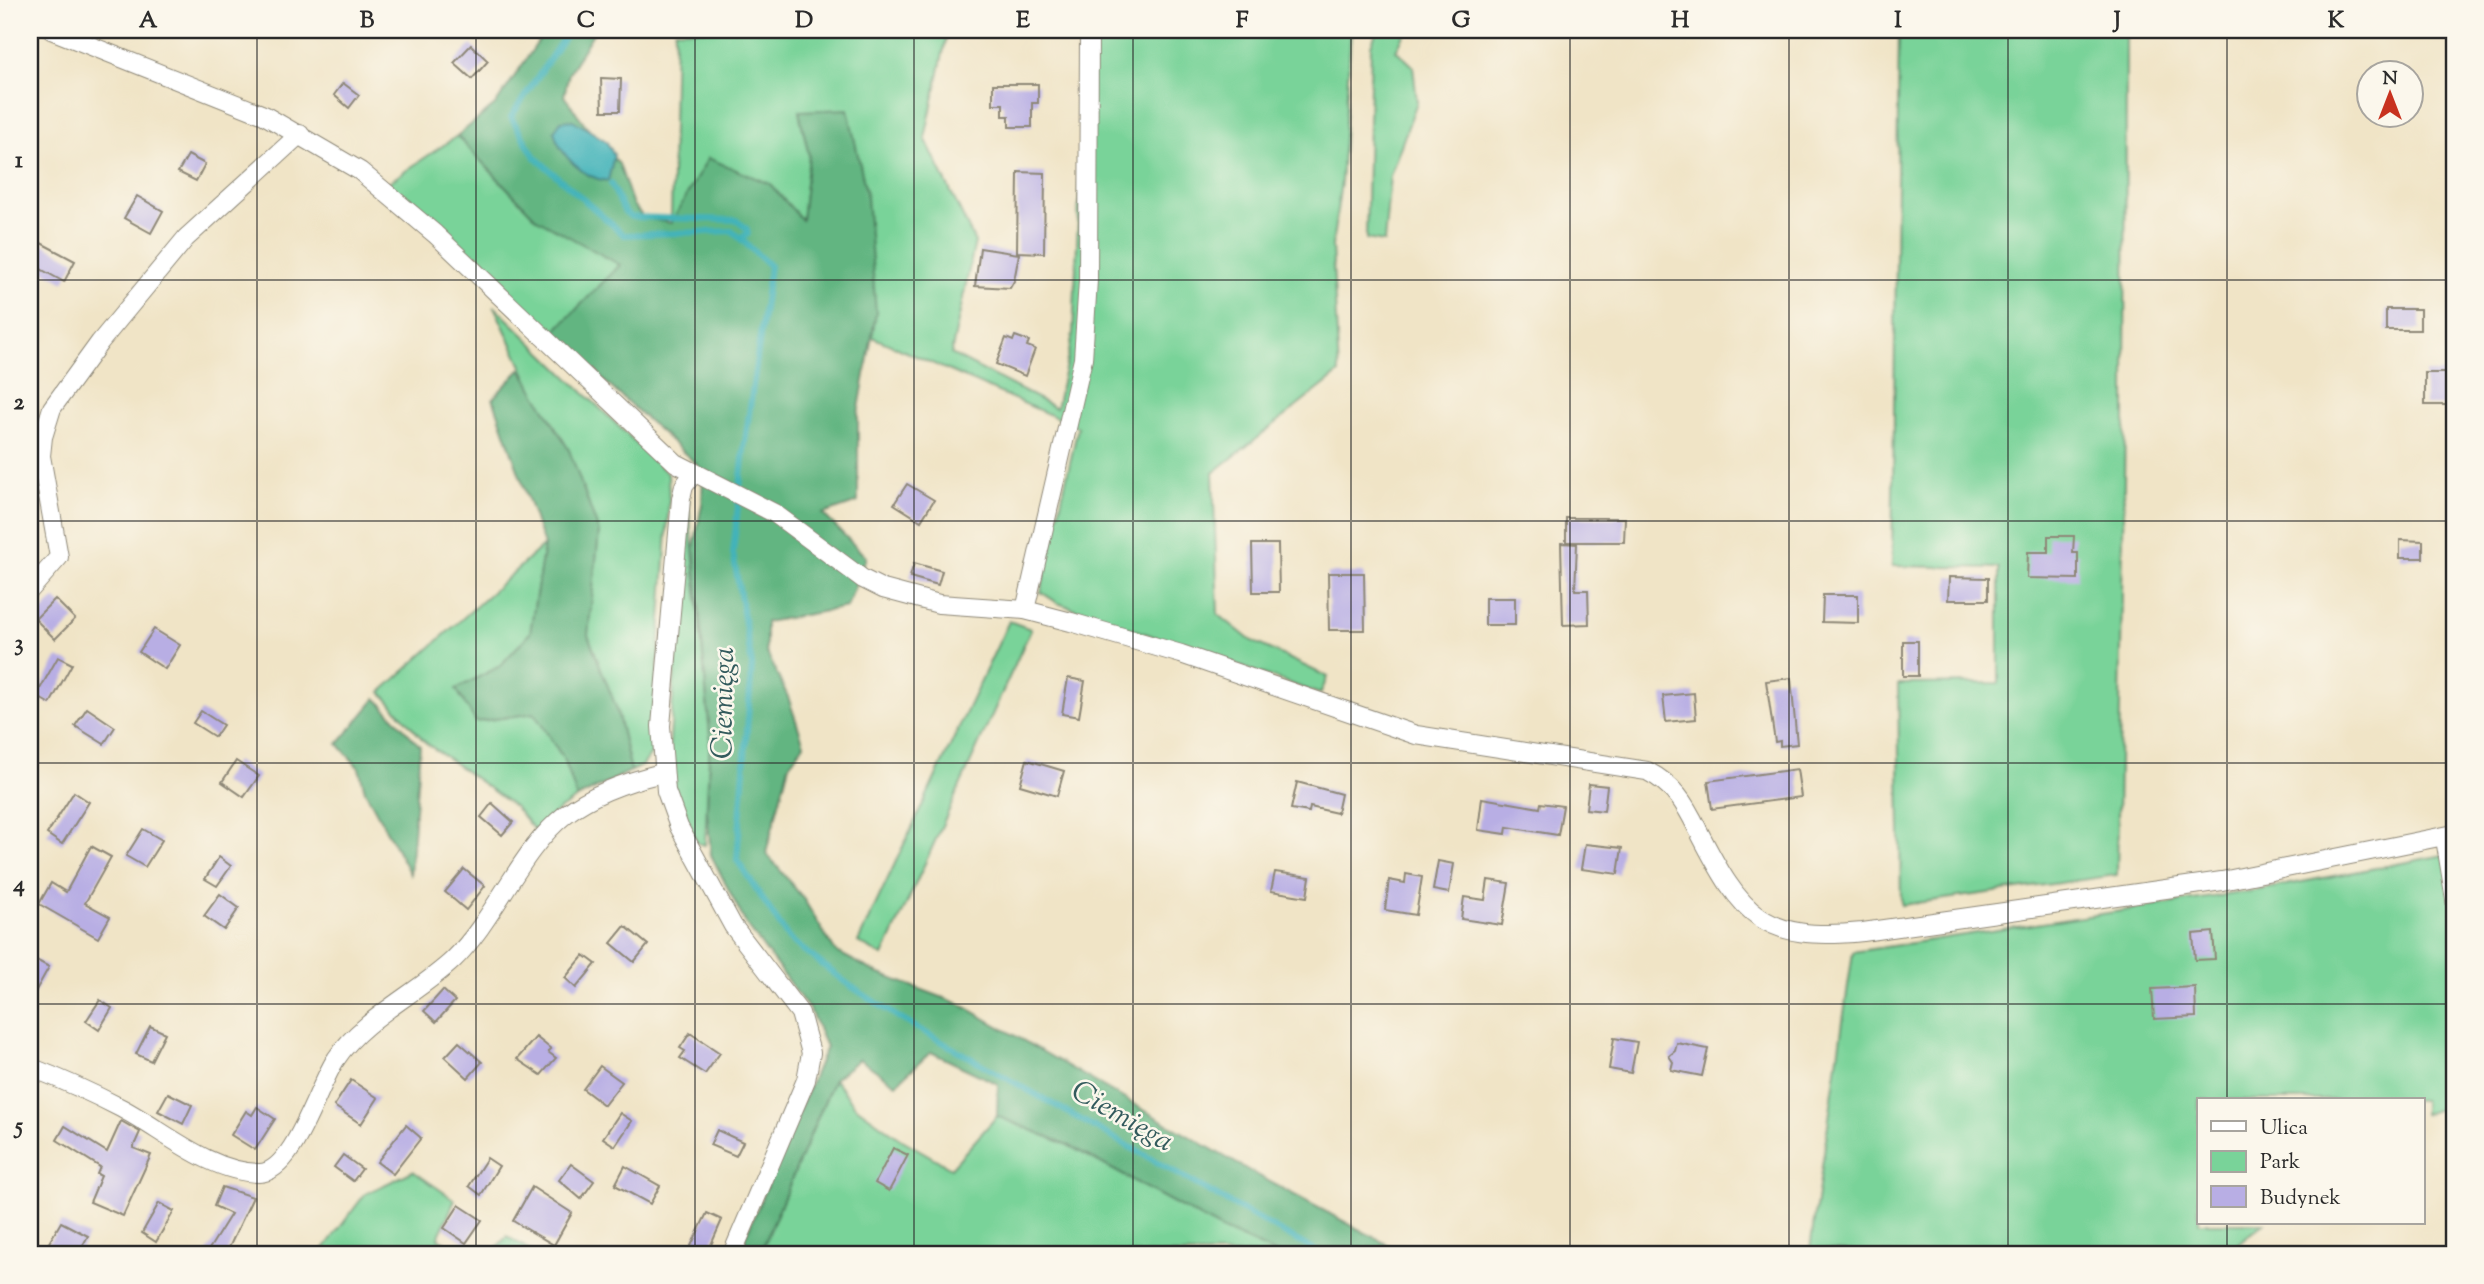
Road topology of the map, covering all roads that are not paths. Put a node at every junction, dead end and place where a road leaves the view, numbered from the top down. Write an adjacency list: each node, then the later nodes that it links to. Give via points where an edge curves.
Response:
1 (51, 30): 3 (street, via 264,115)
2 (1089, 30): 6 (street, via 1088,280 1083,359)
3 (300, 134): 4 (street, via 398,201 652,441); 5 (street, via 186,238 52,408 41,456 59,558)
4 (693, 474): 6 (street, via 774,513 863,579 890,592 939,604); 7 (street, via 681,499 661,726)
5 (30, 590)
6 (1025, 610): 8 (street, via 1181,654 1416,735 1647,771 1679,794 1720,873 1744,905 1766,922 1796,934 1863,932 2222,881)
7 (662, 773): 10 (street, via 606,792 555,825 459,954 337,1057 295,1142 280,1165 271,1170 251,1172 218,1163 122,1109); 11 (street, via 672,811 711,887 744,942 800,1013 809,1040 807,1080)
8 (2447, 835): 9 (lane)
9 (2454, 921)
10 (30, 1067)
11 (732, 1254)

